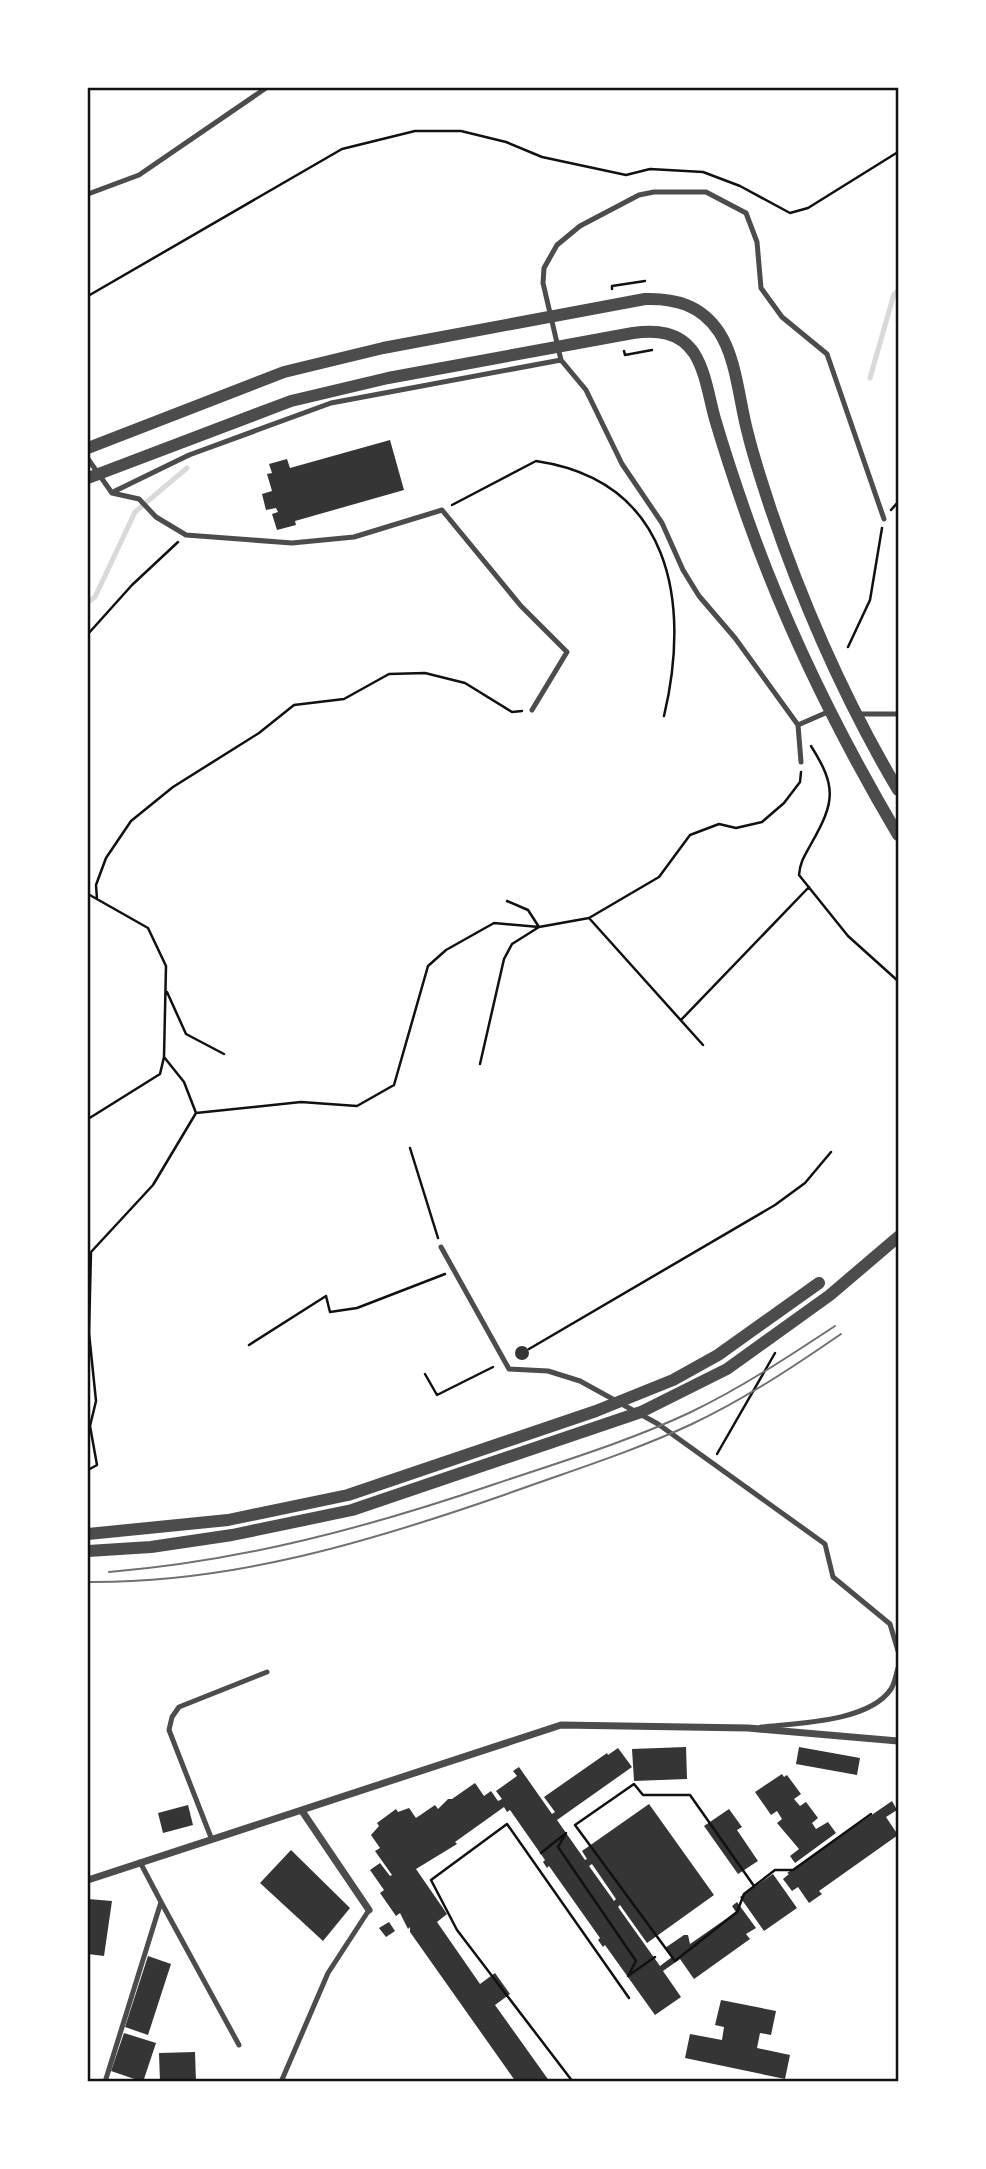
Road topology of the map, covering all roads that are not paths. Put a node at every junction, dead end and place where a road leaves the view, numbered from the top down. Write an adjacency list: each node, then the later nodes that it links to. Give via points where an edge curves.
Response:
1 (266, 88): 2 (lane, via 139,175)
2 (88, 194)
3 (561, 360): 7 (lane, via 331,403 189,455); 8 (lane, via 543,283 544,268 557,245 580,226 639,195 706,192 747,213 757,242 761,288 782,317 827,354); 13 (lane, via 586,390 622,464 662,523 699,596 736,638)
4 (88, 448): 11 (street, via 284,372 383,348 627,302 670,299 707,317 720,334 793,570)
5 (88, 459): 7 (lane)
6 (88, 478): 10 (street, via 291,401 388,378 633,333 674,335 694,354 775,593)
7 (112, 493): 9 (lane, via 139,499 156,517 186,535 292,543 354,537 442,510 521,606 567,652)
8 (884, 519)
9 (532, 710)
10 (830, 711): 13 (lane); 15 (street)
11 (858, 714): 12 (lane); 14 (street)
12 (898, 715)
13 (798, 726): 16 (lane)
14 (866, 730): 15 (street); 17 (street)
15 (845, 742): 18 (street)
16 (801, 762)
17 (898, 790)
18 (898, 835)
19 (898, 1237): 23 (street, via 785,1329 727,1369 661,1404 352,1510 232,1535)
20 (440, 1247): 24 (lane, via 509,1369 548,1371 580,1381 658,1424 825,1544 833,1577 890,1624)
21 (819, 1283): 22 (street, via 718,1355 596,1411 348,1494 228,1520)
22 (88, 1534)
23 (88, 1551)
24 (898, 1651)
25 (898, 1668): 27 (lane, via 892,1688 873,1707 821,1721)
26 (267, 1672): 30 (lane, via 179,1707 172,1717 169,1730)
27 (748, 1728): 28 (street); 29 (street, via 561,1725)
28 (898, 1741)
29 (302, 1811): 30 (street); 34 (street)
30 (212, 1840): 31 (street)
31 (140, 1862): 32 (street); 33 (lane)
32 (88, 1880)
33 (162, 1902): 35 (lane); 36 (lane)
34 (369, 1910): 37 (lane, via 328,1973)
35 (239, 2045)
36 (105, 2081)
37 (281, 2081)

